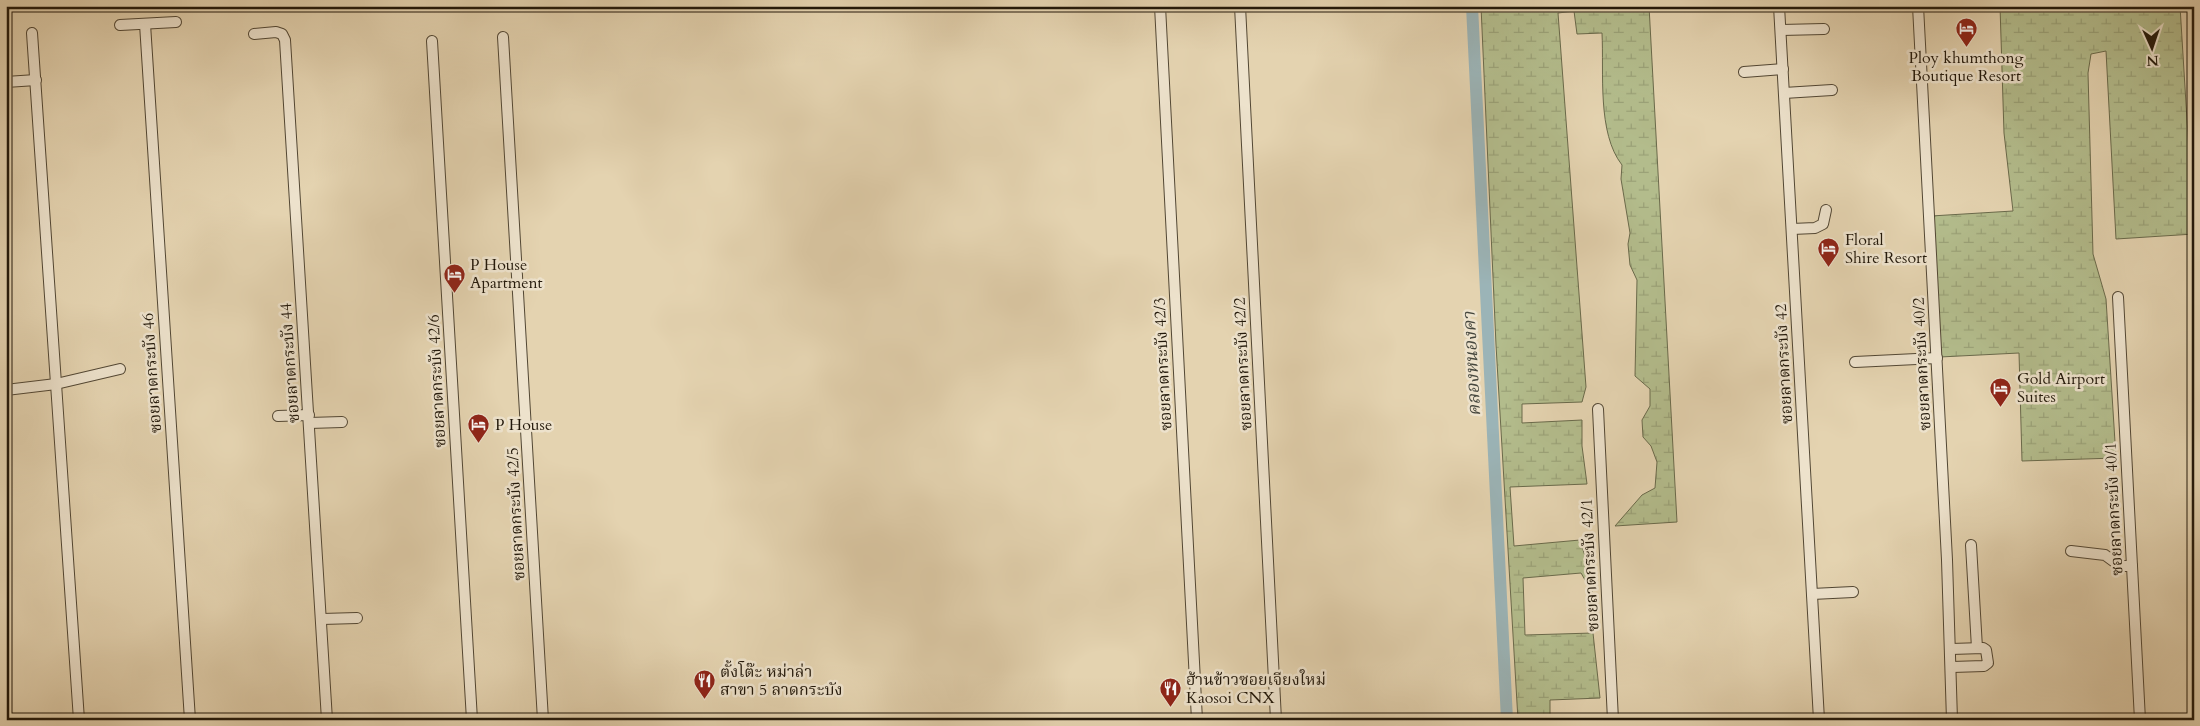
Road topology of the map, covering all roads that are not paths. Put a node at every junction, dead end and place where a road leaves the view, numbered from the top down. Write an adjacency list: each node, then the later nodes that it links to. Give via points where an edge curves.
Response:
1 (1160, 6): 47 (street, ซอยลาดกระบัง 42/3)
2 (1240, 6): 48 (street, ซอยลาดกระบัง 42/2)
3 (1779, 6): 9 (street, ซอยลาดกระบัง 42)
4 (1918, 6): 23 (street, ซอยลาดกระบัง 40/2)
5 (176, 22): 6 (street)
6 (145, 24): 7 (street); 43 (street, ซอยลาดกระบัง 46)
7 (120, 25)
8 (1824, 28): 9 (street)
9 (1780, 30): 14 (street, ซอยลาดกระบัง 42)
10 (32, 33): 16 (street)
11 (254, 34): 30 (street, ซอยลาดกระบัง 44, via 276,32 285,40)
12 (503, 37): 46 (street, ซอยลาดกระบัง 42/5)
13 (432, 41): 45 (street, ซอยลาดกระบัง 42/6)
14 (1783, 69): 15 (street); 19 (street, ซอยลาดกระบัง 42)
15 (1744, 72)
16 (36, 80): 17 (street); 26 (street)
17 (6, 82)
18 (1832, 90): 19 (street)
19 (1784, 93): 21 (street, ซอยลาดกระบัง 42)
20 (1826, 210): 21 (street, via 1823,224 1815,228)
21 (1792, 229): 36 (street, ซอยลาดกระบัง 42)
22 (2118, 297): 34 (street, ซอยลาดกระบัง 40/1)
23 (1937, 358): 24 (street); 40 (street, ซอยลาดกระบัง 40/2)
24 (1855, 362)
25 (120, 369): 26 (street)
26 (56, 384): 27 (street); 42 (street)
27 (6, 390)
28 (1598, 409): 49 (street, ซอยลาดกระบัง 42/1)
29 (278, 416): 30 (street)
30 (309, 419): 31 (street); 38 (street, ซอยลาดกระบัง 44)
31 (342, 422)
32 (1971, 545): 39 (street)
33 (2071, 551): 34 (street, via 2098,553 2120,566)
34 (2132, 566): 52 (street, ซอยลาดกระบัง 40/1)
35 (1853, 592): 36 (street)
36 (1812, 594): 50 (street, ซอยลาดกระบัง 42)
37 (357, 618): 38 (street)
38 (322, 619): 44 (street, ซอยลาดกระบัง 44)
39 (1977, 648): 40 (street); 41 (street, via 1986,650 1987,665)
40 (1951, 650): 41 (street, ซอยลาดกระบัง 40/2)
41 (1952, 667): 51 (street, ซอยลาดกระบัง 40/2)
42 (79, 720)
43 (190, 720)
44 (327, 720)
45 (472, 720)
46 (543, 720)
47 (1197, 720)
48 (1276, 720)
49 (1613, 720)
50 (1819, 720)
51 (1952, 720)
52 (2140, 720)

